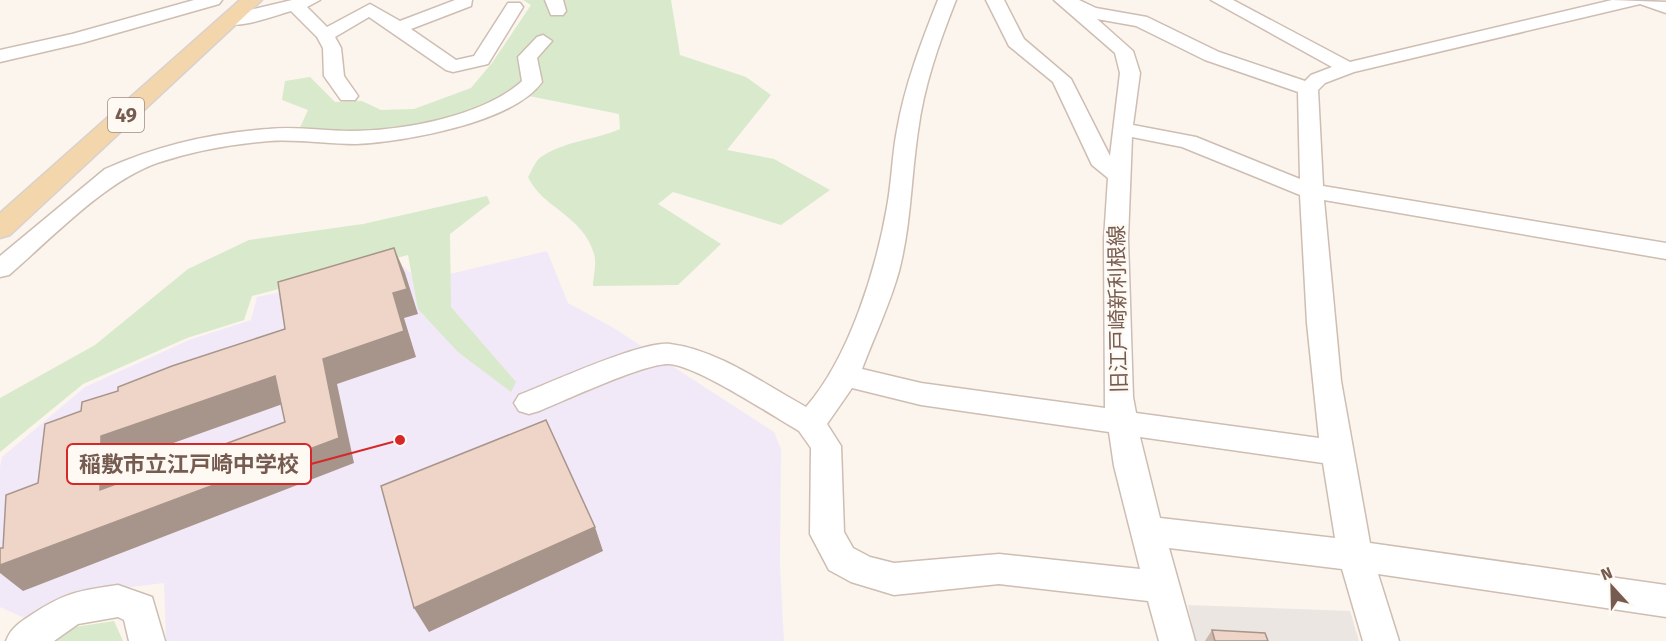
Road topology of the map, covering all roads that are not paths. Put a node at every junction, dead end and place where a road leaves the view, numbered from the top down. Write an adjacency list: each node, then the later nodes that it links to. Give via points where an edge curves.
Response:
1 (160, 0): 17 (street)
2 (213, 0): 17 (street)
3 (252, 0): 16 (main road, 49)
4 (947, 0): 31 (street, via 915,94 886,272)
5 (995, 0): 26 (street, via 1016,42 1061,79 1103,165)
6 (1220, 0): 22 (street)
7 (1634, 0): 22 (street)
8 (1646, 0): 14 (street)
9 (303, 2): 16 (street); 19 (street)
10 (465, 2): 18 (street)
11 (1064, 2): 23 (street, via 1091,13 1141,21 1212,56); 25 (street, 旧江戸崎新利根線, via 1124,51 1130,73)
12 (514, 7): 18 (street, via 481,60 453,66)
13 (399, 8): 15 (street)
14 (1666, 8)
15 (381, 16): 18 (street); 19 (street, via 370,9)
16 (230, 20): 28 (main road, 49)
17 (123, 25): 21 (street)
18 (398, 28)
19 (325, 35): 24 (street, via 332,48 334,76)
20 (543, 41): 30 (street, via 527,57 532,82 524,93 448,124 376,136 305,133 238,138 130,165 113,174)
21 (0, 56)
22 (1348, 68): 23 (street, via 1318,79)
23 (1308, 89): 27 (street)
24 (348, 96)
25 (1122, 129): 26 (street, 旧江戸崎新利根線); 27 (street, via 1188,142)
26 (1118, 174): 33 (street, 旧江戸崎新利根線)
27 (1311, 191): 29 (street); 35 (street)
28 (0, 229)
29 (1666, 251)
30 (0, 269)
31 (845, 376): 33 (street, via 921,394); 34 (street)
32 (529, 403): 34 (street, via 644,358 668,354 698,361)
33 (1121, 422): 35 (street); 36 (street, 旧江戸崎新利根線)
34 (810, 423): 38 (street, via 826,446 827,534 841,559 862,572 894,579 999,568)
35 (1337, 453): 37 (street)
36 (1150, 531): 37 (street); 38 (street, 旧江戸崎新利根線)
37 (1356, 556): 39 (street); 43 (street)
38 (1164, 587): 42 (street, 旧江戸崎新利根線)
39 (1666, 601)
40 (24, 641): 41 (street, via 70,609 118,601 139,609)
41 (147, 641)
42 (1177, 641)
43 (1381, 641)

